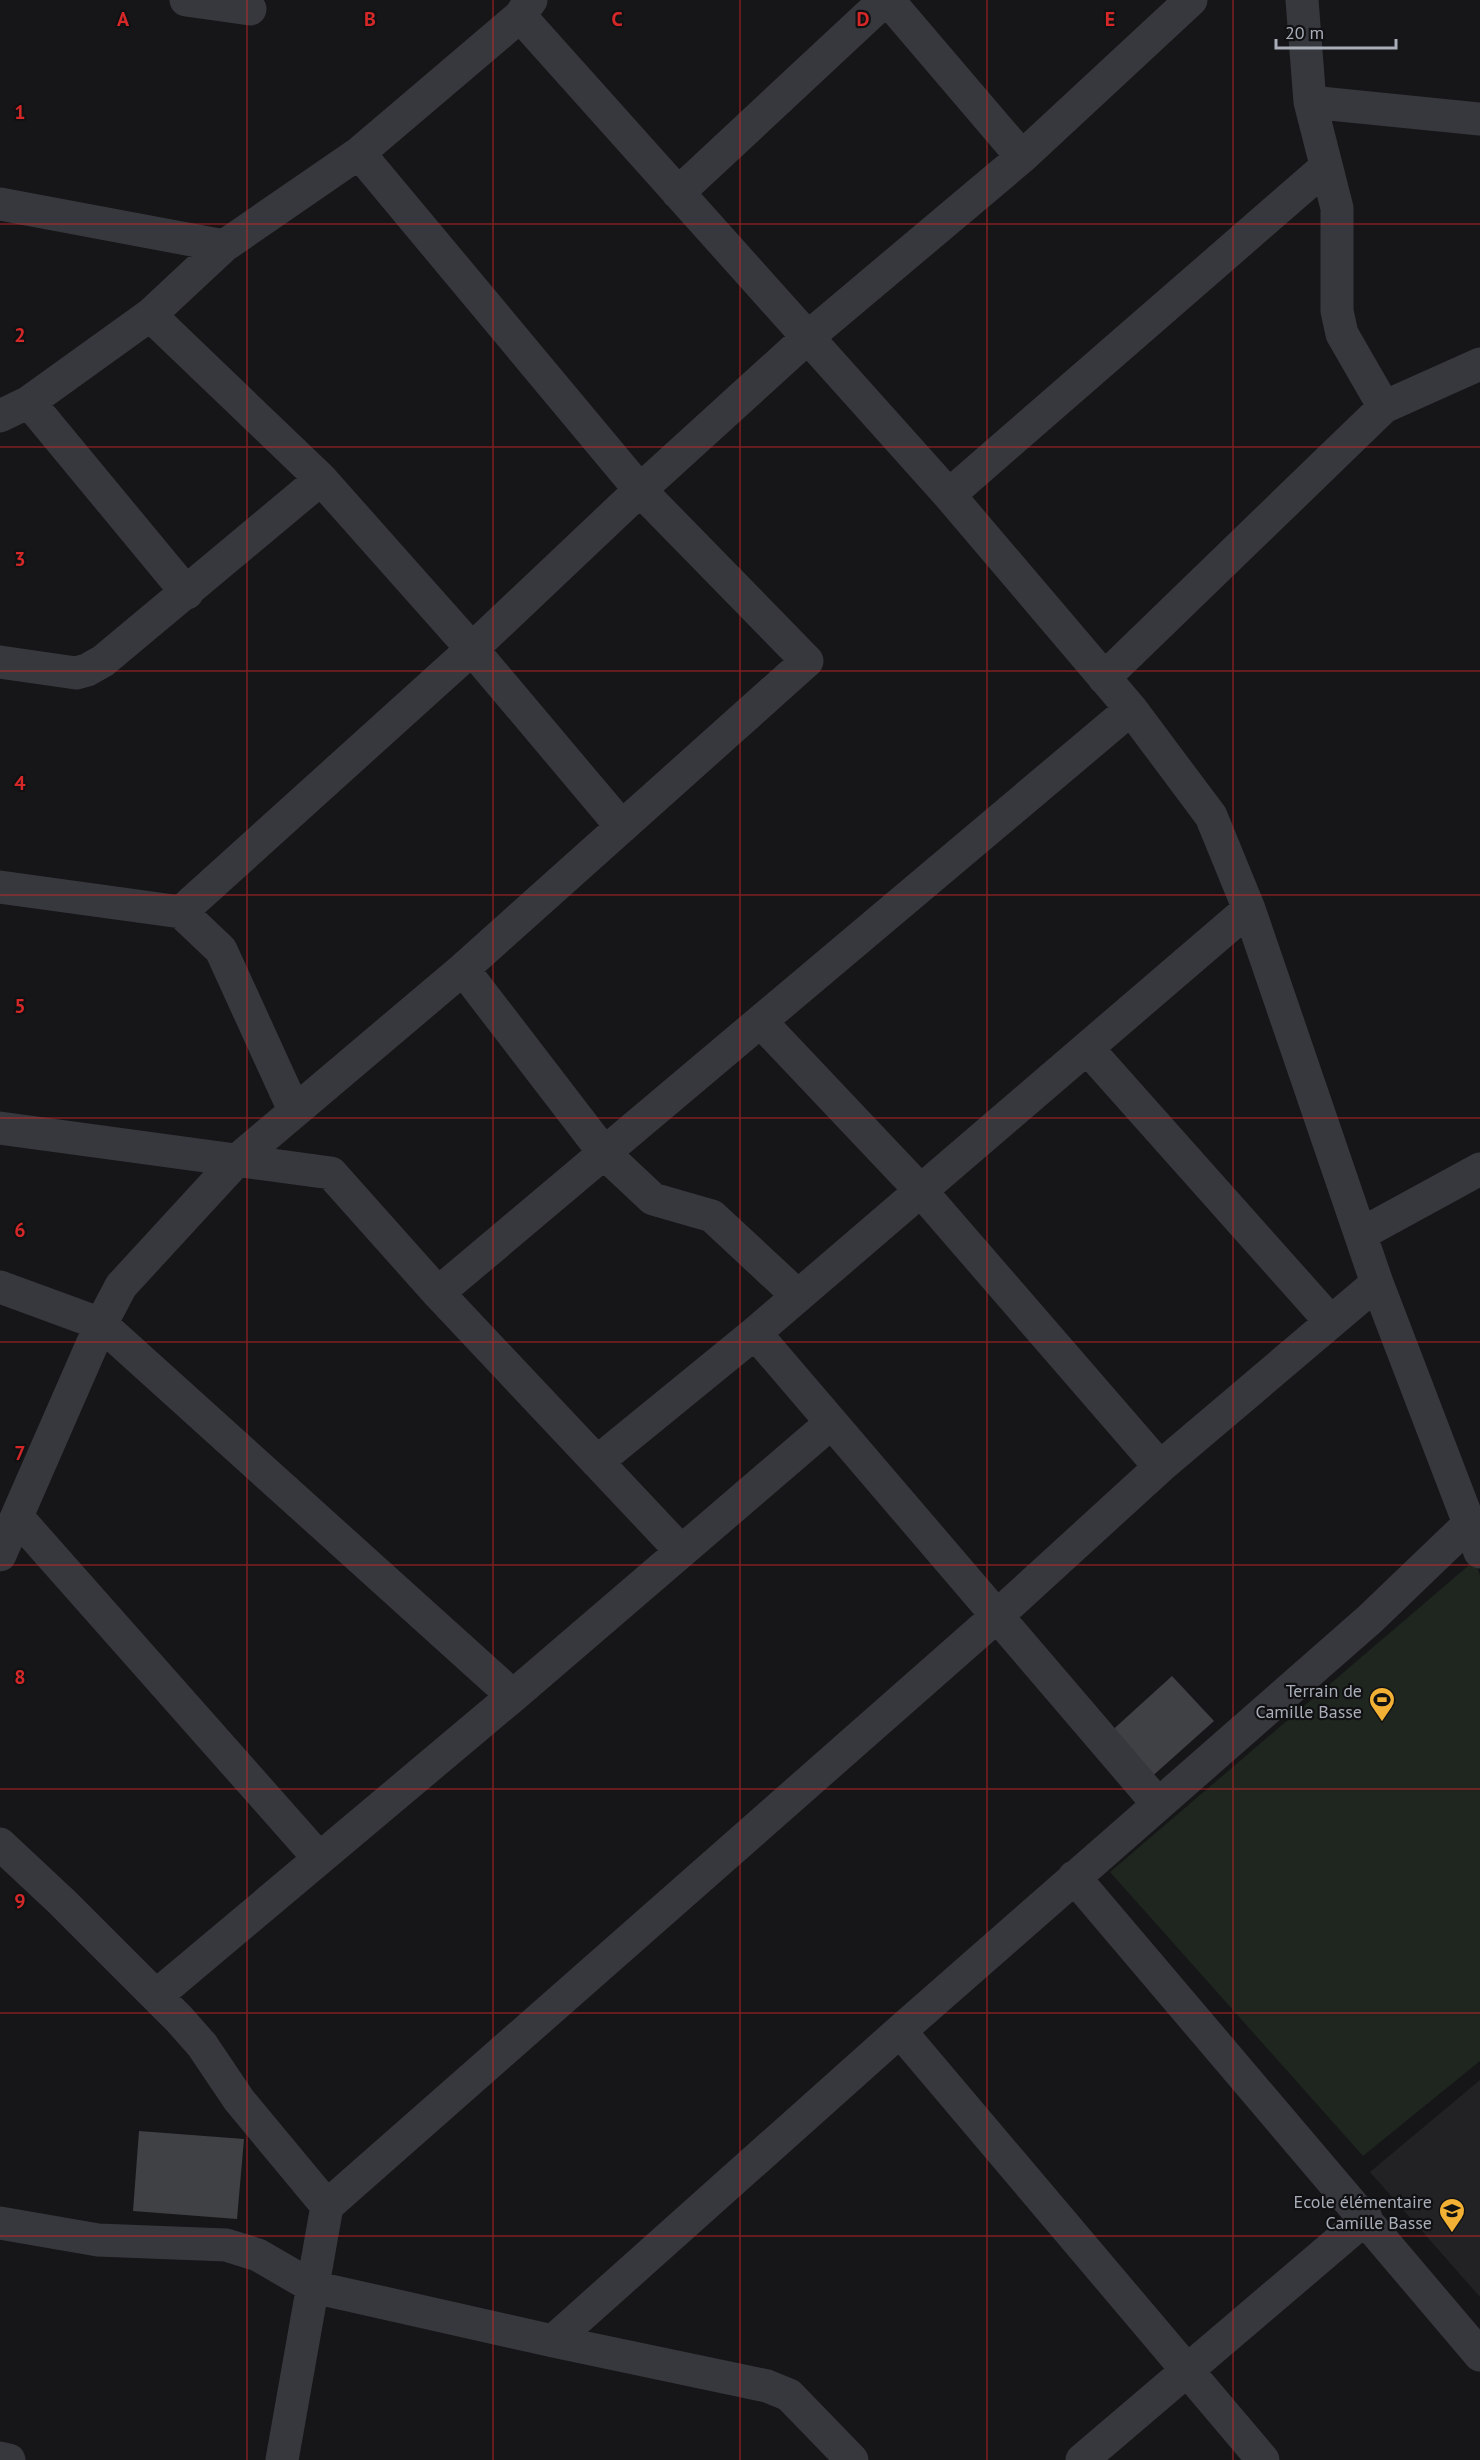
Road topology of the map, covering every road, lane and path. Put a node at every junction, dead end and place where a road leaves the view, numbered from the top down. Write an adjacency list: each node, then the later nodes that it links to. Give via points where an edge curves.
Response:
1 (186, 0): 6 (street)
2 (887, 0): 10 (street); 12 (street)
3 (1191, 0): 10 (street)
4 (1302, 0): 7 (street)
5 (526, 8): 9 (street); 12 (street)
6 (250, 9)
7 (1310, 102): 8 (street); 11 (street)
8 (1480, 119)
9 (359, 153): 14 (street); 21 (street)
10 (1022, 157): 16 (street)
11 (1326, 166): 18 (street, via 1337,208 1337,311 1342,334); 22 (street)
12 (678, 194): 16 (street)
13 (0, 204): 14 (street)
14 (224, 246): 15 (street)
15 (150, 315): 19 (street); 20 (street)
16 (807, 338): 21 (street); 22 (street)
17 (1480, 364): 18 (street)
18 (1384, 407): 26 (street)
19 (14, 409): 23 (street)
20 (321, 479): 23 (street); 24 (street)
21 (640, 489): 24 (street); 28 (street, via 807,661)
22 (949, 495): 26 (street)
23 (187, 593): 25 (street, via 103,662 87,670 76,673)
24 (472, 649): 28 (street); 31 (street)
25 (0, 662)
26 (1104, 678): 27 (street)
27 (1131, 709): 30 (street, via 1211,816); 33 (street)
28 (622, 827): 32 (street)
29 (0, 887): 31 (street)
30 (1249, 909): 34 (street); 41 (street)
31 (181, 912): 35 (street, via 221,950)
32 (463, 969): 35 (street); 37 (street)
33 (761, 1022): 37 (street); 40 (street)
34 (1087, 1048): 40 (street); 46 (street)
35 (294, 1110): 38 (street)
36 (0, 1128): 38 (street)
37 (605, 1154): 44 (street); 45 (street, via 653,1198 712,1216)
38 (236, 1161): 44 (street, via 331,1173); 47 (street, via 121,1286)
39 (1480, 1169): 41 (street)
40 (921, 1191): 45 (street); 51 (street)
41 (1361, 1234): 42 (street)
42 (1377, 1283): 46 (street); 53 (street)
43 (0, 1287): 47 (street)
44 (438, 1293): 50 (street)
45 (798, 1296): 48 (street)
46 (1331, 1322): 51 (street)
47 (101, 1324): 52 (street); 57 (street)
48 (754, 1334): 49 (street); 50 (street)
49 (831, 1423): 54 (street); 56 (street)
50 (597, 1462): 54 (street)
51 (1160, 1467): 56 (street)
52 (18, 1518): 55 (street); 60 (street)
53 (1475, 1537): 58 (street, via 1370,1619)
54 (681, 1551): 57 (street)
55 (0, 1556)
56 (997, 1616): 58 (street); 64 (street)
57 (513, 1696): 60 (street)
58 (1158, 1804): 61 (street)
59 (0, 1844): 62 (street)
60 (318, 1857): 62 (street)
61 (1074, 1877): 63 (street); 65 (street)
62 (156, 1996): 64 (street, via 202,2045 239,2100)
63 (900, 2031): 68 (street); 70 (street)
64 (327, 2206): 67 (street)
65 (1366, 2218): 69 (street); 70 (street)
66 (0, 2223): 67 (street, via 98,2240 226,2245 258,2255)
67 (313, 2287): 68 (street); 73 (street)
68 (553, 2341): 74 (street, via 767,2386 789,2395)
69 (1480, 2355)
70 (1187, 2370): 75 (street); 76 (street)
71 (0, 2458): 72 (street)
72 (9, 2460)
73 (282, 2460)
74 (852, 2460)
75 (1082, 2460)
76 (1263, 2460)

